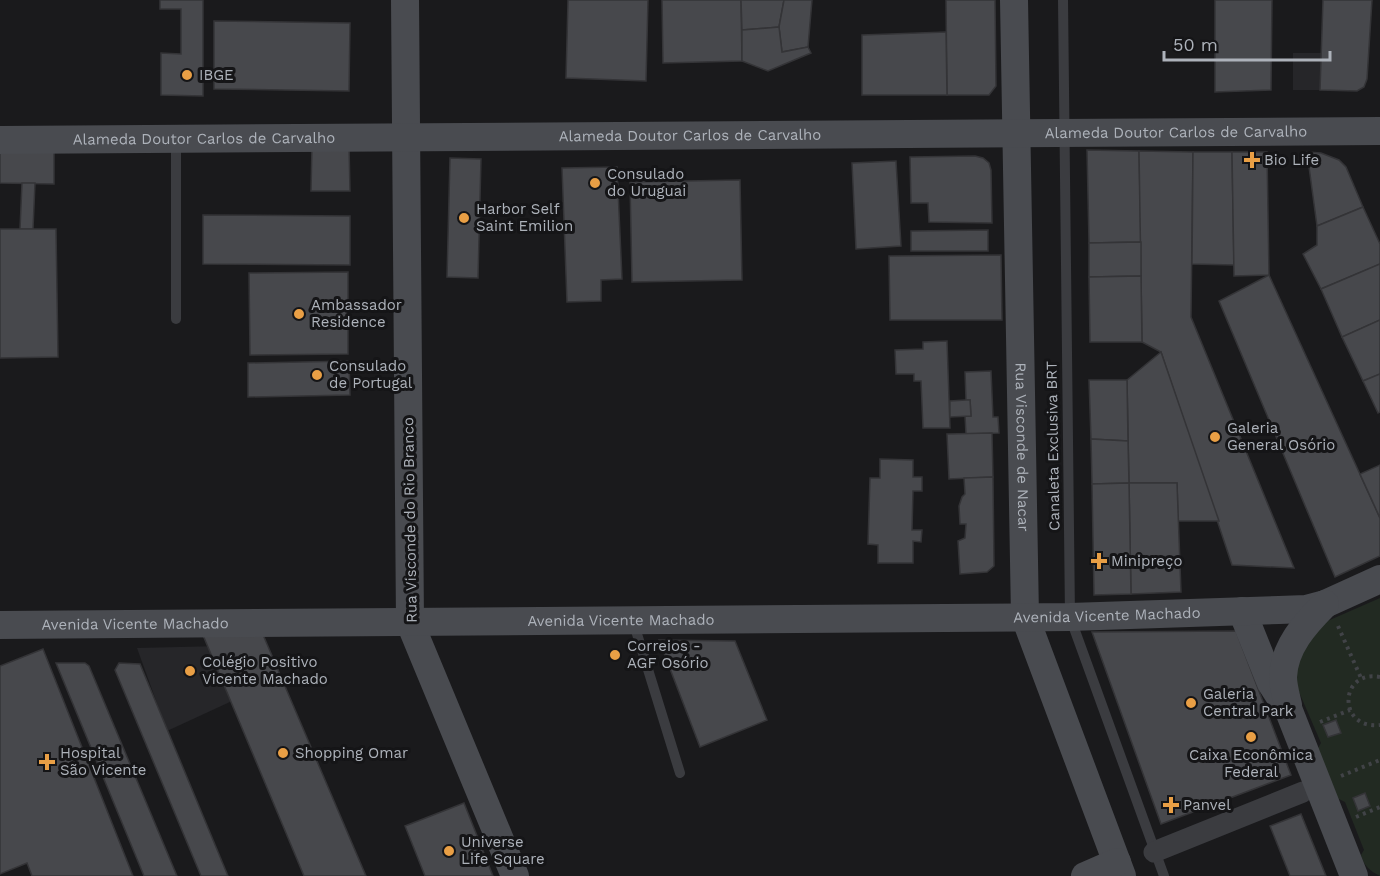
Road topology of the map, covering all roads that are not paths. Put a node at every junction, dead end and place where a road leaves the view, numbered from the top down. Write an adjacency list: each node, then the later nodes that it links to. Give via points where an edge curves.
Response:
1 (405, 0): 7 (street, Rua Visconde do Rio Branco)
2 (1014, 0): 5 (street, Rua Visconde de Nacar)
3 (1063, 0): 6 (lane, Canaleta Exclusiva BRT)
4 (1380, 130): 6 (street, Alameda Doutor Carlos de Carvalho)
5 (1017, 133): 6 (street, Alameda Doutor Carlos de Carvalho); 7 (street, Alameda Doutor Carlos de Carvalho); 14 (street, Rua Visconde de Nacar)
6 (1065, 133): 15 (lane, Canaleta Exclusiva BRT)
7 (406, 137): 8 (street, Alameda Doutor Carlos de Carvalho); 17 (street, Rua Visconde do Rio Branco)
8 (176, 139): 9 (street, Alameda Doutor Carlos de Carvalho); 10 (lane)
9 (0, 140)
10 (176, 319)
11 (1380, 579): 13 (street)
12 (1242, 611): 13 (street, Avenida Vicente Machado, via 1306,609); 15 (street, Avenida Vicente Machado); 19 (street, via 1271,683)
13 (1331, 614): 19 (street, via 1298,634 1287,654 1283,677)
14 (1025, 617): 15 (street, Avenida Vicente Machado); 16 (street, Avenida Vicente Machado); 23 (street, Rua Visconde de Nacar)
15 (1070, 617): 22 (lane, Canaleta Exclusiva BRT)
16 (633, 621): 17 (street, Avenida Vicente Machado); 20 (lane)
17 (410, 623): 18 (street, Avenida Vicente Machado); 24 (street, Rua Visconde do Rio Branco)
18 (0, 625)
19 (1289, 711): 27 (street)
20 (680, 773)
21 (1303, 792): 22 (street)
22 (1154, 852): 26 (lane, Canaleta Exclusiva BRT)
23 (1120, 869): 25 (street)
24 (514, 876)
25 (1085, 876)
26 (1164, 876)
27 (1354, 876)

